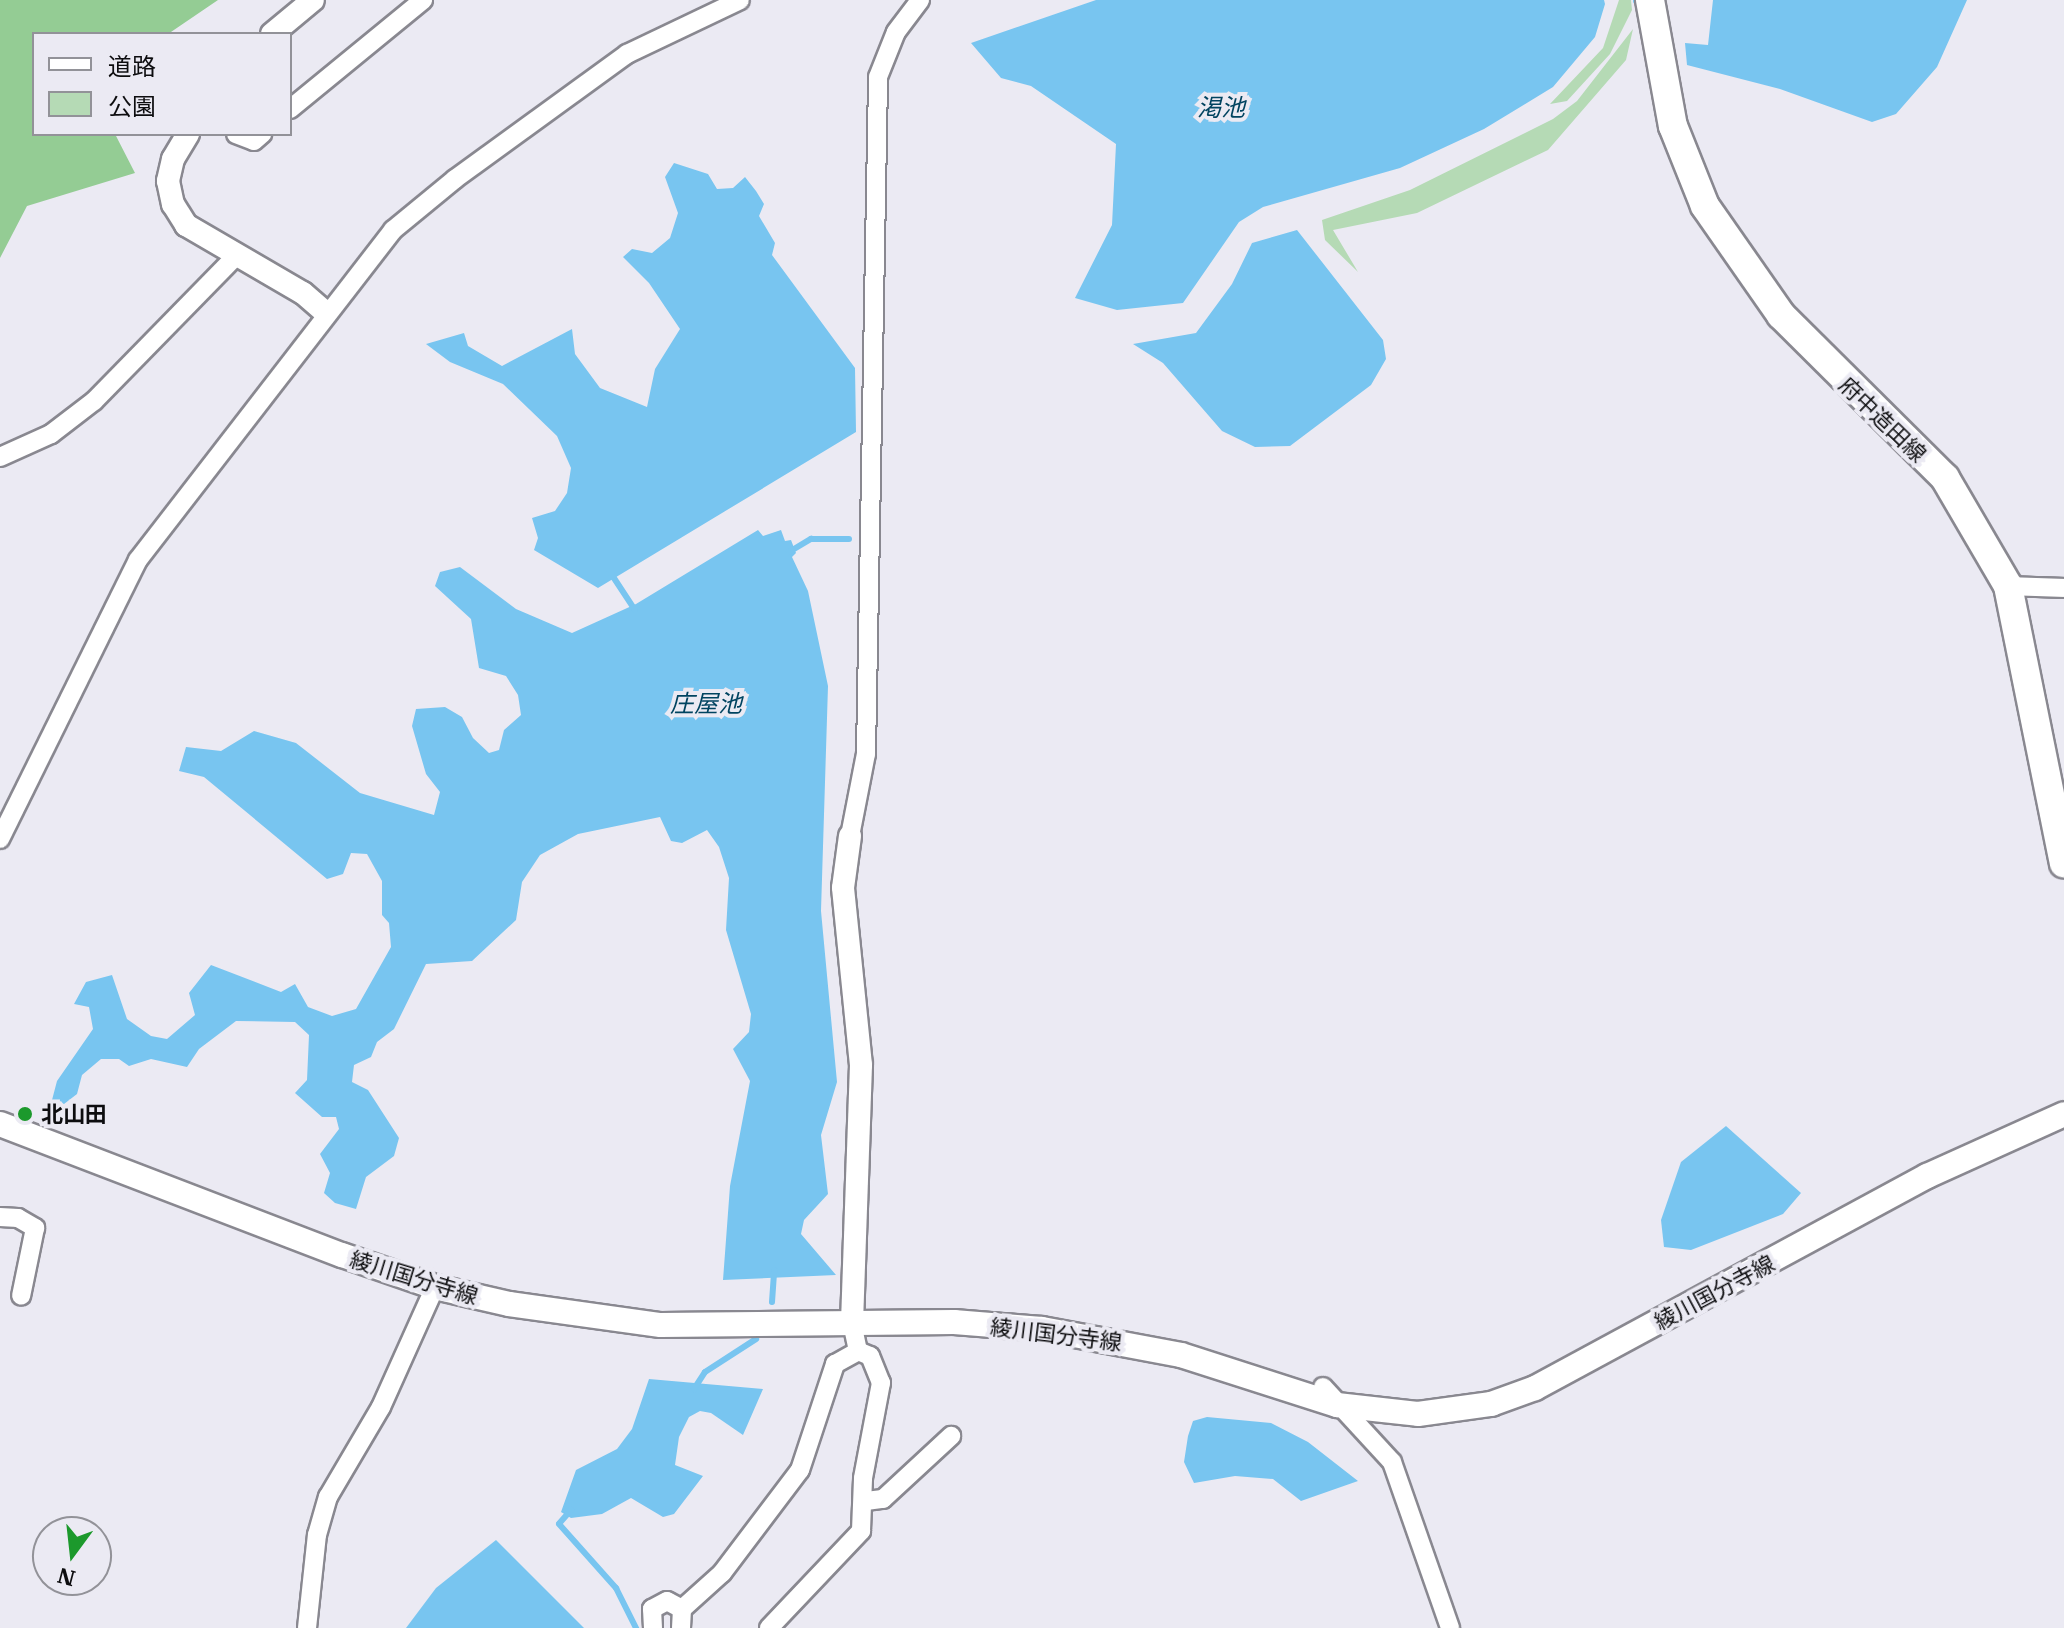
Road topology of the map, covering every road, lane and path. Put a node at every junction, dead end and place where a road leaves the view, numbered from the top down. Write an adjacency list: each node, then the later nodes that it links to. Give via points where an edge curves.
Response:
1 (313, 0): 6 (street)
2 (423, 0): 7 (street)
3 (740, 0): 12 (street, via 627,54 455,179 393,230)
4 (920, 0): 16 (street, via 896,32 878,77 866,754)
5 (1650, 0): 14 (main road, 府中造田線, via 1673,126 1705,206 1781,315 1945,478)
6 (274, 32)
7 (292, 107)
8 (187, 136): 11 (street, via 168,181 173,204 186,225)
9 (241, 136): 10 (street, via 254,141)
10 (260, 136)
11 (237, 255): 12 (street); 13 (street, via 94,401 51,434)
12 (325, 312): 17 (street, via 138,560)
13 (0, 457)
14 (2008, 586): 15 (street); 18 (main road, 府中造田線)
15 (2064, 588)
16 (850, 836): 24 (street, via 843,888 861,1065)
17 (0, 839)
18 (2064, 863)
19 (2064, 1114): 26 (main road, 綾川国分寺線, via 1927,1176 1535,1388 1491,1404 1430,1413 1385,1414)
20 (0, 1124): 22 (main road, 綾川国分寺線)
21 (0, 1217): 23 (street, via 18,1218 35,1228)
22 (435, 1287): 24 (main road, 綾川国分寺線, via 540,1309 661,1325); 30 (street, via 381,1407 328,1497 317,1535)
23 (21, 1296)
24 (852, 1323): 25 (street); 26 (main road, 綾川国分寺線, via 954,1322 1110,1339)
25 (858, 1351): 28 (street, via 870,1356 881,1383 863,1478); 29 (street, via 835,1364 800,1470)
26 (1330, 1396): 33 (street, via 1392,1462)
27 (951, 1436): 28 (street, via 883,1499)
28 (866, 1501): 32 (street, via 861,1531)
29 (682, 1619): 31 (street, via 673,1602 656,1605 650,1615)
30 (307, 1628)
31 (653, 1628)
32 (769, 1628)
33 (1450, 1628)

